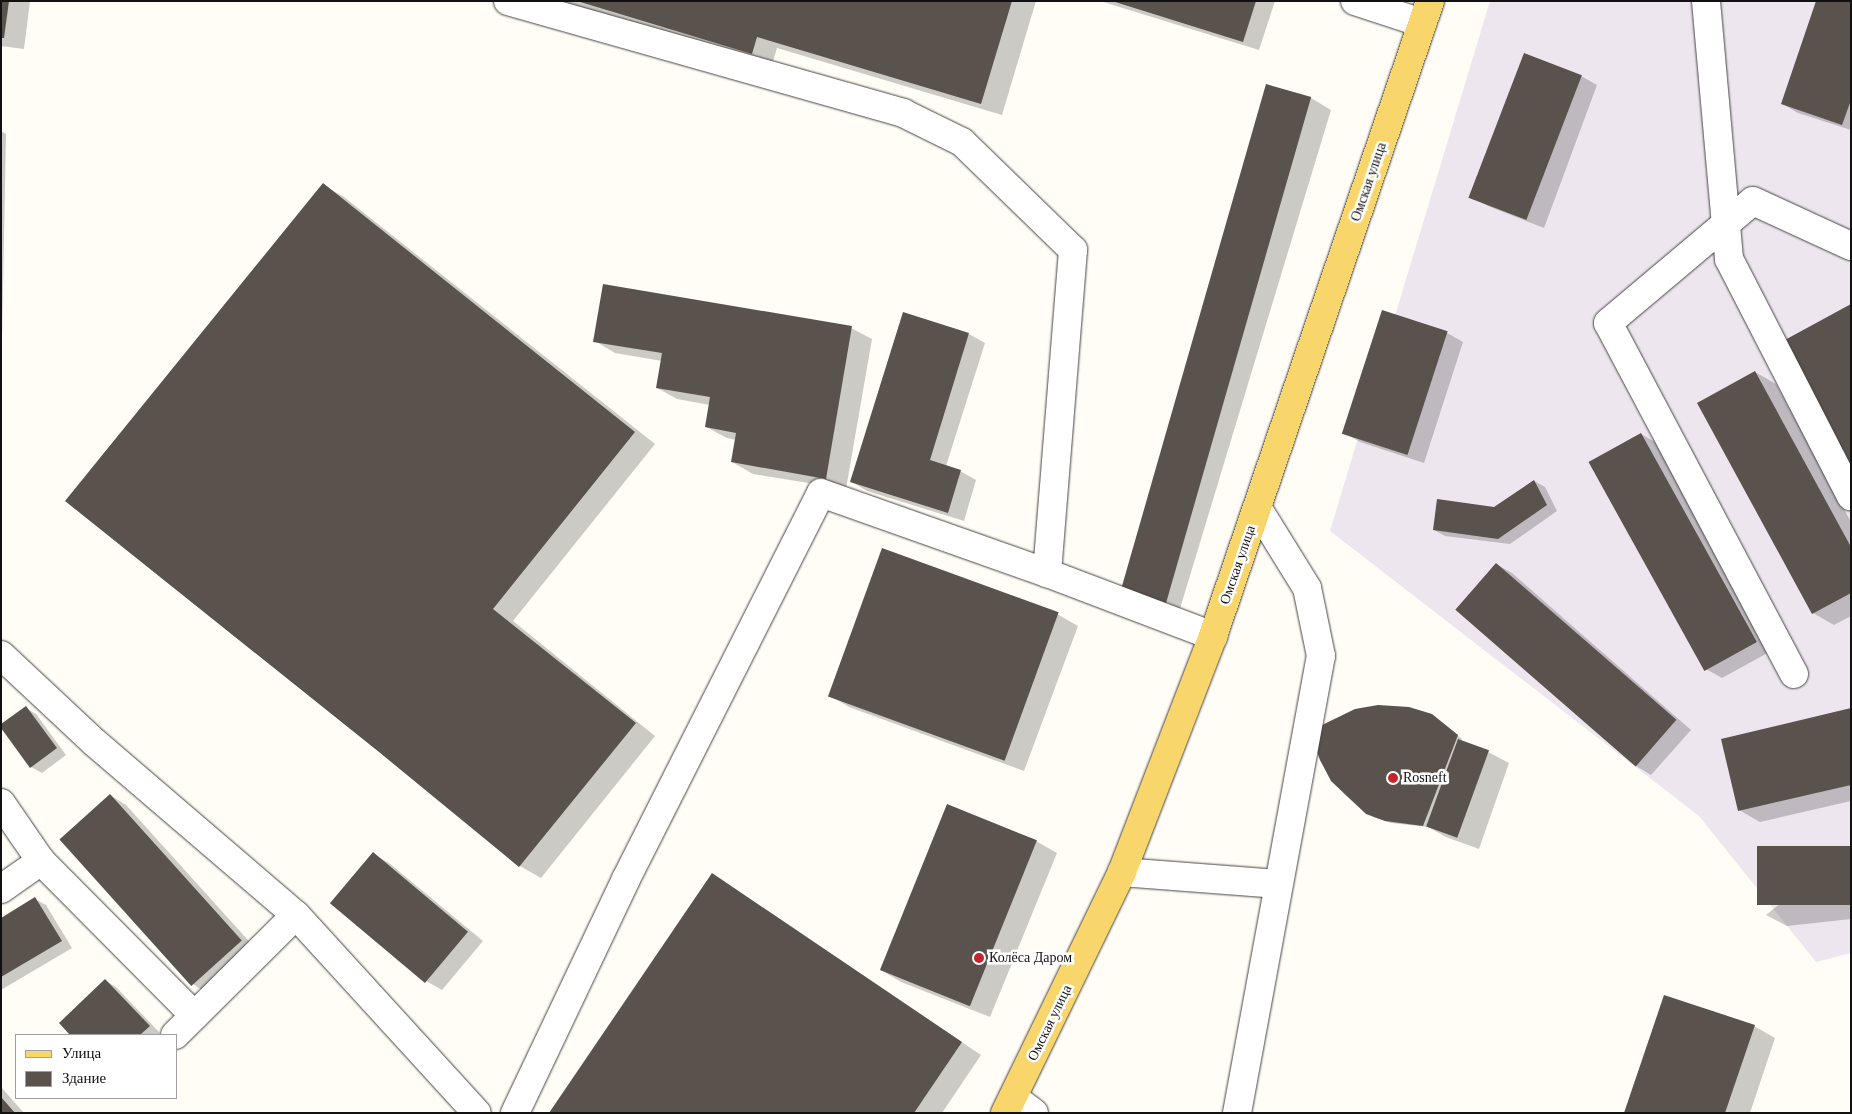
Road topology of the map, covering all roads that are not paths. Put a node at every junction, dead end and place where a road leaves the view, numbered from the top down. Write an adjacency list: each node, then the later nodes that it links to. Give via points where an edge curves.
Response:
1 (508, 1): 9 (lane, via 903,112 962,142 1073,250)
2 (1355, 1): 4 (lane)
3 (1706, 1): 5 (lane)
4 (1426, 12): 8 (main road, Омская улица)
5 (1726, 224): 6 (lane, via 1753,201); 7 (lane, via 1729,259); 12 (lane, via 1608,323)
6 (1851, 246)
7 (1851, 496)
8 (1258, 509): 10 (main road, Омская улица); 16 (lane, via 1307,588 1321,656)
9 (1047, 573): 10 (lane); 23 (lane, via 821,493 626,879)
10 (1213, 636): 15 (main road, Омская улица)
11 (1, 655): 18 (lane, via 94,742)
12 (1794, 674)
13 (1, 803): 14 (lane)
14 (41, 861): 17 (lane); 19 (lane)
15 (1122, 872): 16 (lane); 21 (main road, Омская улица)
16 (1278, 884): 24 (lane)
17 (1, 889)
18 (296, 915): 19 (lane); 22 (lane)
19 (195, 1016): 20 (lane)
20 (176, 1034)
21 (1018, 1108)
22 (477, 1113)
23 (515, 1113)
24 (1238, 1113)

